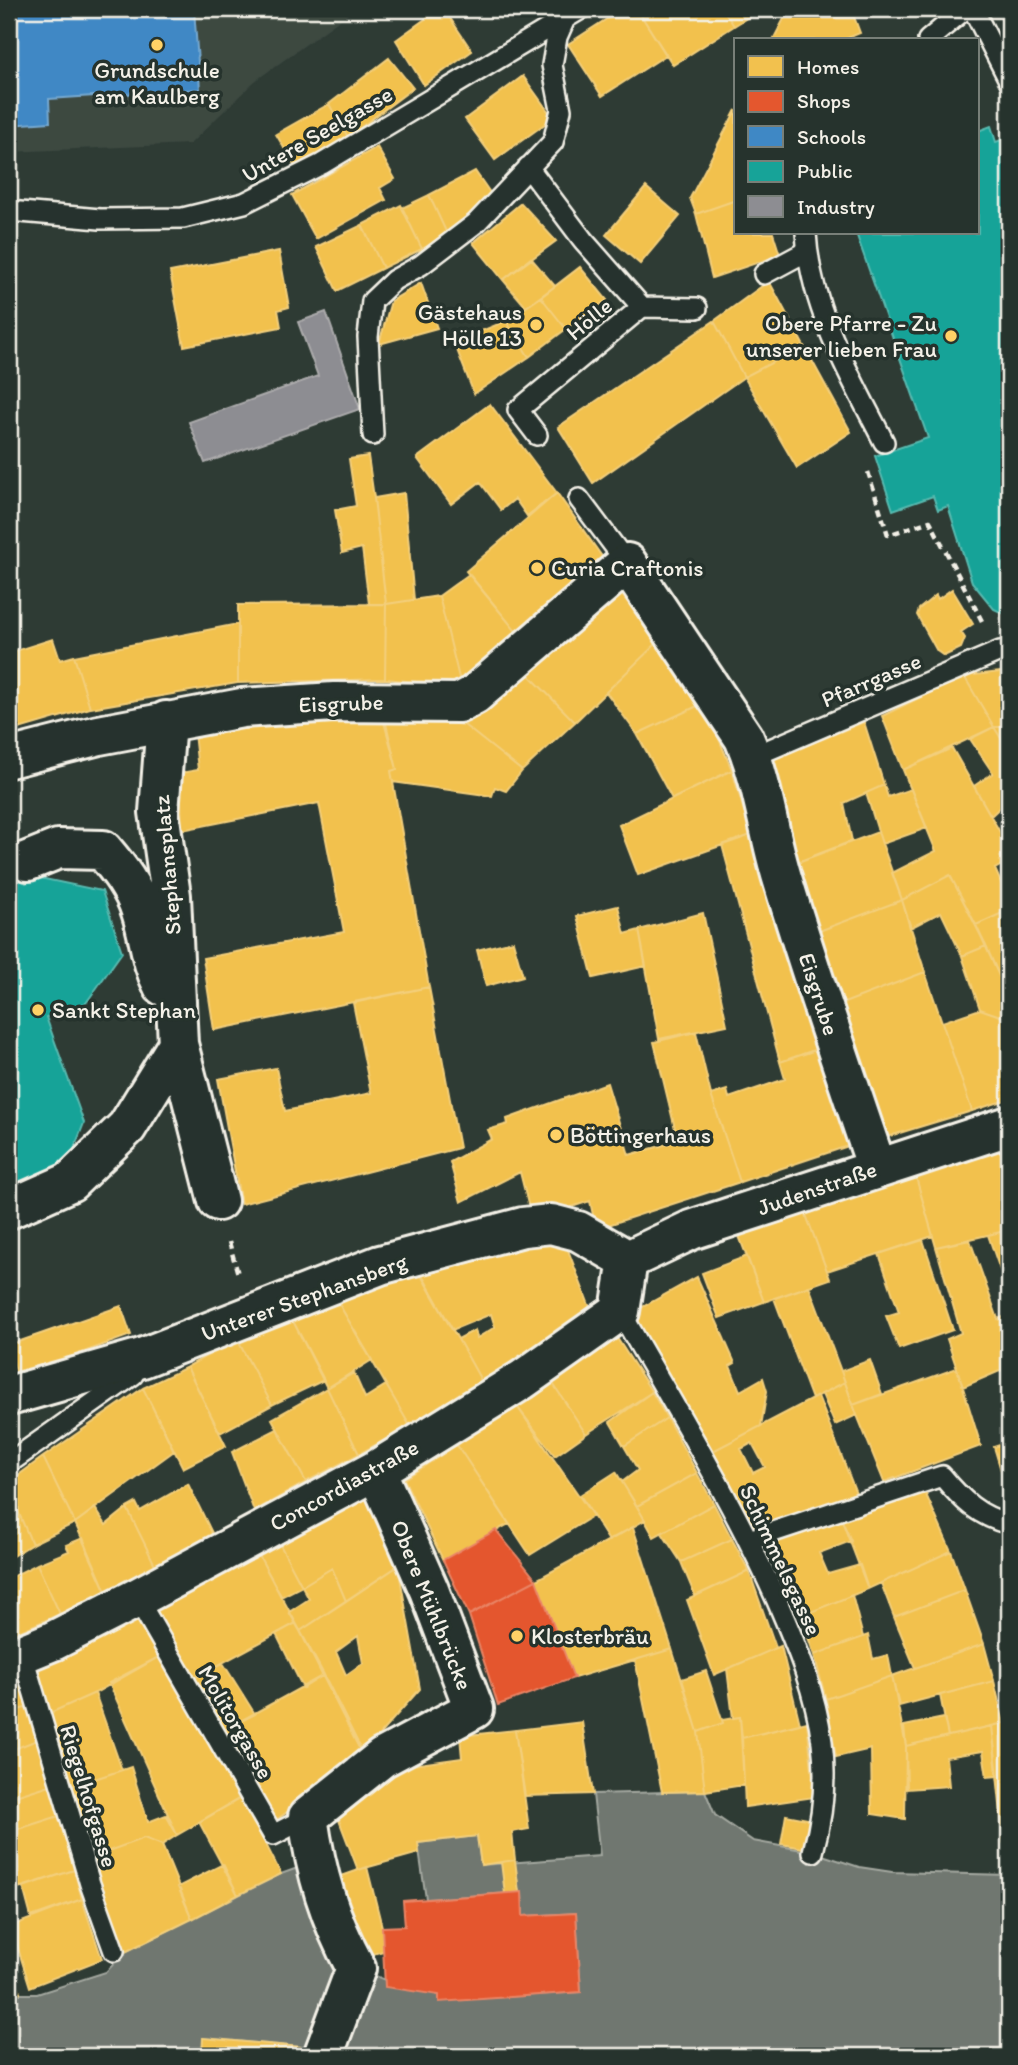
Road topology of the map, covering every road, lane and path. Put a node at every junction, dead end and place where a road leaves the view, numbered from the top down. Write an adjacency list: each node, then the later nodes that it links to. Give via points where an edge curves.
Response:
1 (965, 9): 4 (lane)
2 (973, 9): 5 (lane)
3 (573, 14): 6 (lane, via 556,37 552,65 560,125 553,142); 7 (lane, Untere Seelgasse, via 310,171 244,203 183,218 100,219)
4 (930, 38)
5 (1009, 80)
6 (528, 167): 10 (lane, Hölle); 12 (lane, via 476,223 372,300)
7 (9, 211)
8 (806, 242): 9 (lane); 14 (lane, via 828,332)
9 (764, 274)
10 (642, 307): 11 (lane); 13 (lane, Hölle, via 519,410)
11 (697, 308)
12 (373, 435)
13 (537, 435)
14 (884, 442): 17 (path, via 861,452 888,535 930,521)
15 (579, 499): 16 (lane, Eisgrube)
16 (627, 563): 19 (street, Eisgrube, via 459,703 334,702 242,708); 20 (street, Eisgrube, via 744,738)
17 (979, 615)
18 (1009, 651): 20 (lane, Pfarrgasse)
19 (166, 721): 21 (street, Eisgrube); 23 (street, Stephansplatz, via 159,812 171,896)
20 (752, 757): 25 (street, Eisgrube, via 796,924)
21 (9, 758)
22 (28, 861): 23 (street, Stephansplatz, via 58,849 103,850 124,875 141,911 152,965)
23 (177, 1027): 26 (street, Stephansplatz); 27 (street, via 127,1127 70,1182)
24 (1009, 1126): 25 (street, Judenstraße)
25 (877, 1168): 29 (street, Judenstraße, via 691,1230)
26 (218, 1201)
27 (9, 1209)
28 (232, 1253): 30 (path)
29 (628, 1260): 31 (street); 32 (street, Unterer Stephansberg, via 578,1231 551,1224 523,1227 380,1265)
30 (236, 1268)
31 (620, 1311): 35 (street, Concordiastraße, via 522,1380); 37 (lane, Schimmelsgasse)
32 (142, 1358): 33 (street); 34 (lane, Unterer Stephansberg, via 133,1375)
33 (9, 1396)
34 (9, 1463)
35 (376, 1470): 38 (street, Concordiastraße); 40 (street, Obere Mühlbrücke, via 429,1590 474,1709 382,1758)
36 (1009, 1524): 37 (lane, via 991,1520 967,1505 942,1476)
37 (749, 1540): 41 (lane, Schimmelsgasse, via 794,1643 822,1740 823,1803)
38 (137, 1598): 39 (street, Concordiastraße); 40 (lane, Molitorgasse, via 273,1835)
39 (15, 1656): 42 (lane, Riegelhofgasse)
40 (308, 1817): 43 (street, via 314,1862 333,1926 356,1968)
41 (813, 1852)
42 (114, 1951)
43 (324, 2055)

